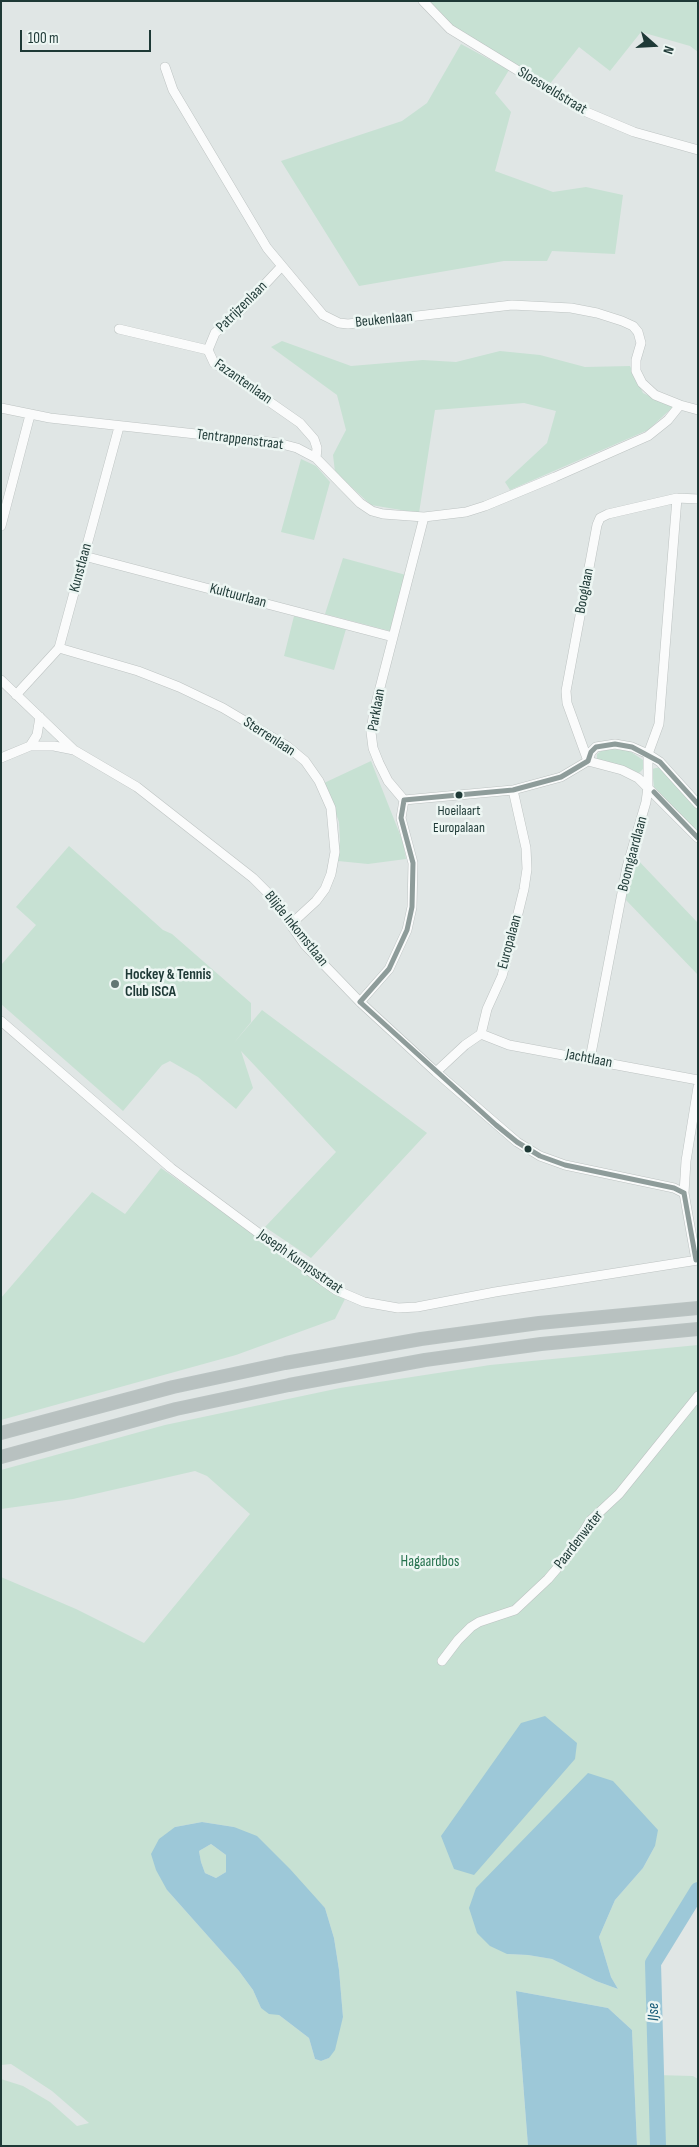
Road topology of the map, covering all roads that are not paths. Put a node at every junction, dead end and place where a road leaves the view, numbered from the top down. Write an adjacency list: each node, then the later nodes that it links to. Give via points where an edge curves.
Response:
1 (424, 1): 3 (street, Sloesveldstraat, via 450,29 584,111 634,132)
2 (165, 67): 4 (street, Beukenlaan, via 173,90)
3 (698, 150)
4 (281, 267): 6 (street, Patrijzenlaan, via 215,333); 7 (street, Beukenlaan, via 323,315 339,323 520,305 572,308 622,321 633,326 640,337 636,371 642,383 655,395)
5 (119, 329): 6 (street, Fazantenlaan)
6 (208, 350): 12 (street, Fazantenlaan, via 214,364 300,423 314,439)
7 (680, 405): 9 (street); 15 (street, Tentrappenstraat, via 648,436 466,512)
8 (1, 408): 10 (street, Tentrappenstraat)
9 (698, 410)
10 (30, 415): 11 (street, Tentrappenstraat); 16 (street)
11 (119, 427): 12 (street, Tentrappenstraat, via 258,440 297,448); 17 (street, Kunstlaan)
12 (316, 458): 15 (street, Tentrappenstraat, via 372,511)
13 (677, 498): 14 (street, Booglaan); 25 (street, Boomgaardlaan, via 659,724); 27 (street, Booglaan, via 608,514 600,518 597,525 566,691 567,703)
14 (698, 499)
15 (424, 517): 18 (street, Parklaan)
16 (1, 526)
17 (84, 556): 18 (street, Kultuurlaan); 19 (street, Kunstlaan)
18 (393, 637): 30 (street, Parklaan, via 371,732 379,763 388,781)
19 (59, 648): 21 (street, Kunstlaan); 33 (street, Sterrenlaan, via 180,687 224,708 288,746 305,761 331,808 335,852 325,889 316,902)
20 (1, 680): 21 (street)
21 (16, 695): 22 (street)
22 (40, 717): 23 (street, via 37,735); 24 (street)
23 (30, 746): 24 (street, Blijde Inkomstlaan); 26 (street, Blijde Inkomstlaan)
24 (74, 750): 33 (street, Blijde Inkomstlaan, via 136,787 245,872 269,894)
25 (648, 754): 27 (street, via 623,745 605,745 590,752); 28 (street, Boomgaardlaan); 31 (street, via 669,771)
26 (1, 758)
27 (588, 761): 28 (street, via 630,773); 29 (street, via 561,777)
28 (648, 787): 32 (street); 37 (street, Boomgaardlaan, via 627,867)
29 (513, 790): 30 (street); 36 (street, Europalaan, via 526,848 527,869 502,976 487,1009)
30 (404, 800): 34 (street, via 401,818 413,863 414,886 407,930 388,969)
31 (698, 804)
32 (698, 838)
33 (291, 924): 34 (street, Blijde Inkomstlaan, via 305,945)
34 (360, 1002): 38 (street, Blijde Inkomstlaan)
35 (1, 1021): 42 (street, Joseph Kumpsstraat, via 171,1168 323,1281 364,1302 386,1307 417,1307)
36 (482, 1034): 37 (street, Jachtlaan, via 509,1045); 38 (street)
37 (590, 1060): 39 (street, Jachtlaan)
38 (436, 1072): 41 (street, Blijde Inkomstlaan, via 510,1136 540,1156 565,1166)
39 (698, 1080)
40 (698, 1087): 41 (street)
41 (684, 1192): 42 (street)
42 (697, 1260)
43 (698, 1308): 46 (highway, via 645,1311 421,1339 173,1387)
44 (698, 1330): 47 (highway, via 541,1344 425,1360 176,1409)
45 (698, 1396): 48 (street, Paardenwater, via 619,1494 590,1522 548,1579 515,1610 471,1627)
46 (1, 1433)
47 (1, 1457)
48 (442, 1661)

